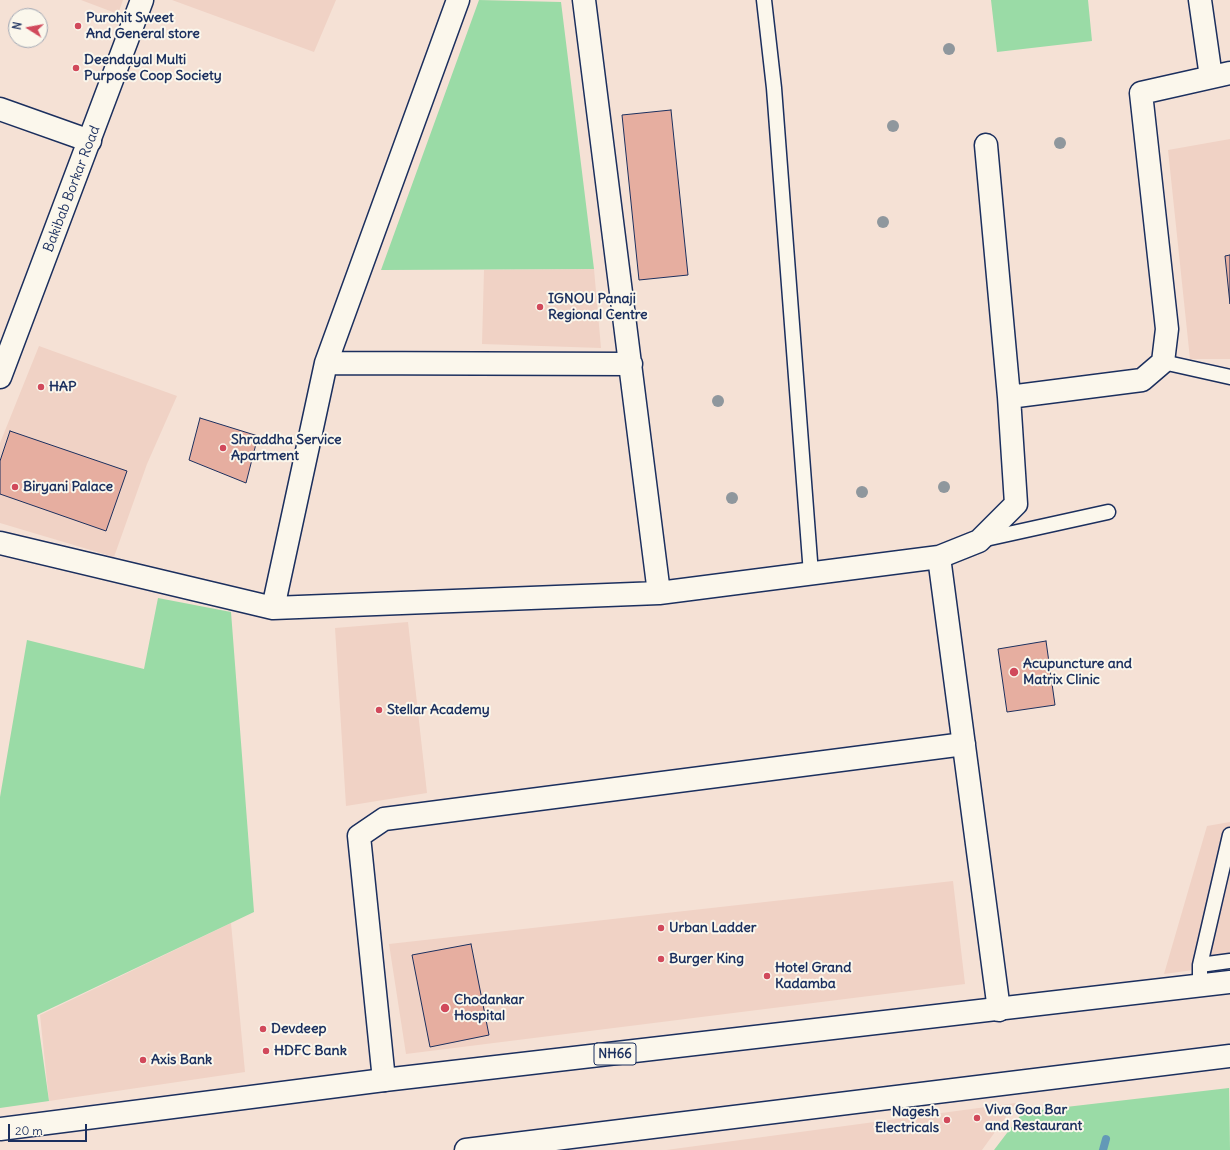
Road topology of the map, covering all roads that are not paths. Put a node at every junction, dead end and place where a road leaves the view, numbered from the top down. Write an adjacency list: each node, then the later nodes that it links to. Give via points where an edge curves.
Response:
1 (142, 0): 8 (main road, Bakibab Borkar Road)
2 (458, 0): 11 (main road)
3 (584, 0): 12 (main road)
4 (764, 0): 20 (lane, via 774,88)
5 (1200, 0): 6 (main road)
6 (1220, 75): 10 (main road, via 1141,93 1167,329)
7 (0, 109): 8 (main road)
8 (90, 141): 13 (main road, Bakibab Borkar Road)
9 (986, 145): 15 (main road)
10 (1163, 362): 14 (lane); 15 (main road, via 1142,380)
11 (326, 363): 12 (main road); 22 (main road)
12 (631, 364): 21 (main road)
13 (0, 377)
14 (1230, 377)
15 (1009, 397): 17 (main road, via 1016,504)
16 (1108, 512): 17 (lane)
17 (979, 541): 19 (main road)
18 (0, 543): 22 (main road)
19 (939, 557): 20 (main road); 23 (main road)
20 (811, 574): 21 (main road)
21 (659, 593): 22 (main road)
22 (273, 608)
23 (964, 744): 28 (main road); 30 (main road, via 384,819 359,836)
24 (1230, 835): 26 (lane)
25 (1230, 961): 26 (lane)
26 (1200, 976): 27 (main road, NH66); 28 (main road, NH66)
27 (1230, 982)
28 (999, 1010): 30 (main road, NH66)
29 (1230, 1056): 32 (main road)
30 (384, 1080): 31 (main road, NH66)
31 (0, 1129)
32 (466, 1150)

